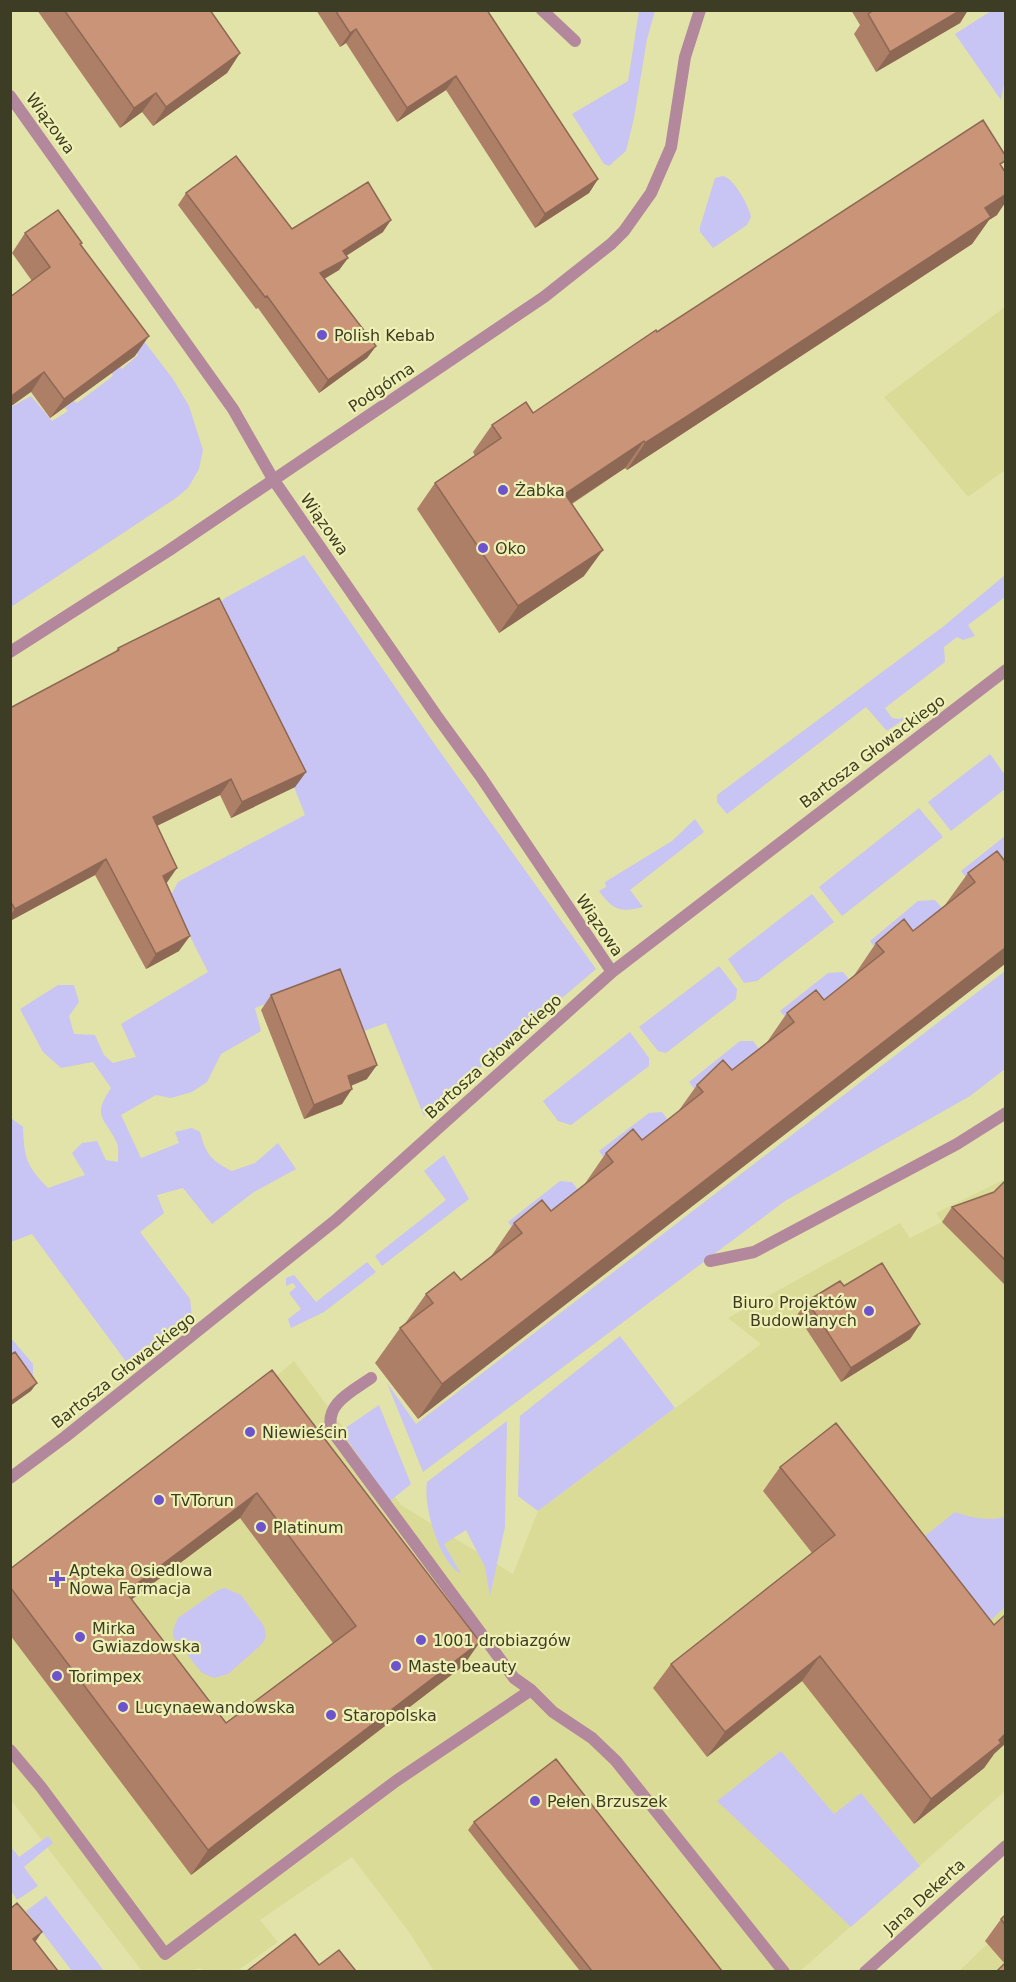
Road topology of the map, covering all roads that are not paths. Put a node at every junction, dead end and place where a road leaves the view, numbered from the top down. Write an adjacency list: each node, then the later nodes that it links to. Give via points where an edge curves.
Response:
1 (542, 10): 3 (street)
2 (700, 10): 5 (street, Podgórna, via 686,57 671,147 657,182 624,231 544,297)
3 (575, 41)
4 (10, 96): 5 (street, Wiązowa, via 236,415)
5 (273, 478): 6 (street, Podgórna); 8 (street, Wiązowa)
6 (10, 652)
7 (1005, 670): 8 (street, Bartosza Głowackiego)
8 (612, 972): 12 (street, Bartosza Głowackiego, via 336,1220)
9 (1005, 1113): 10 (street, via 957,1144 754,1252)
10 (710, 1260)
11 (372, 1378): 13 (street, via 333,1408 332,1431 494,1653 514,1678)
12 (10, 1478)
13 (531, 1690): 14 (street, via 396,1781 165,1954); 16 (street, via 616,1761)
14 (10, 1750)
15 (1005, 1845): 17 (street, Jana Dekerta)
16 (784, 1971)
17 (865, 1971)

